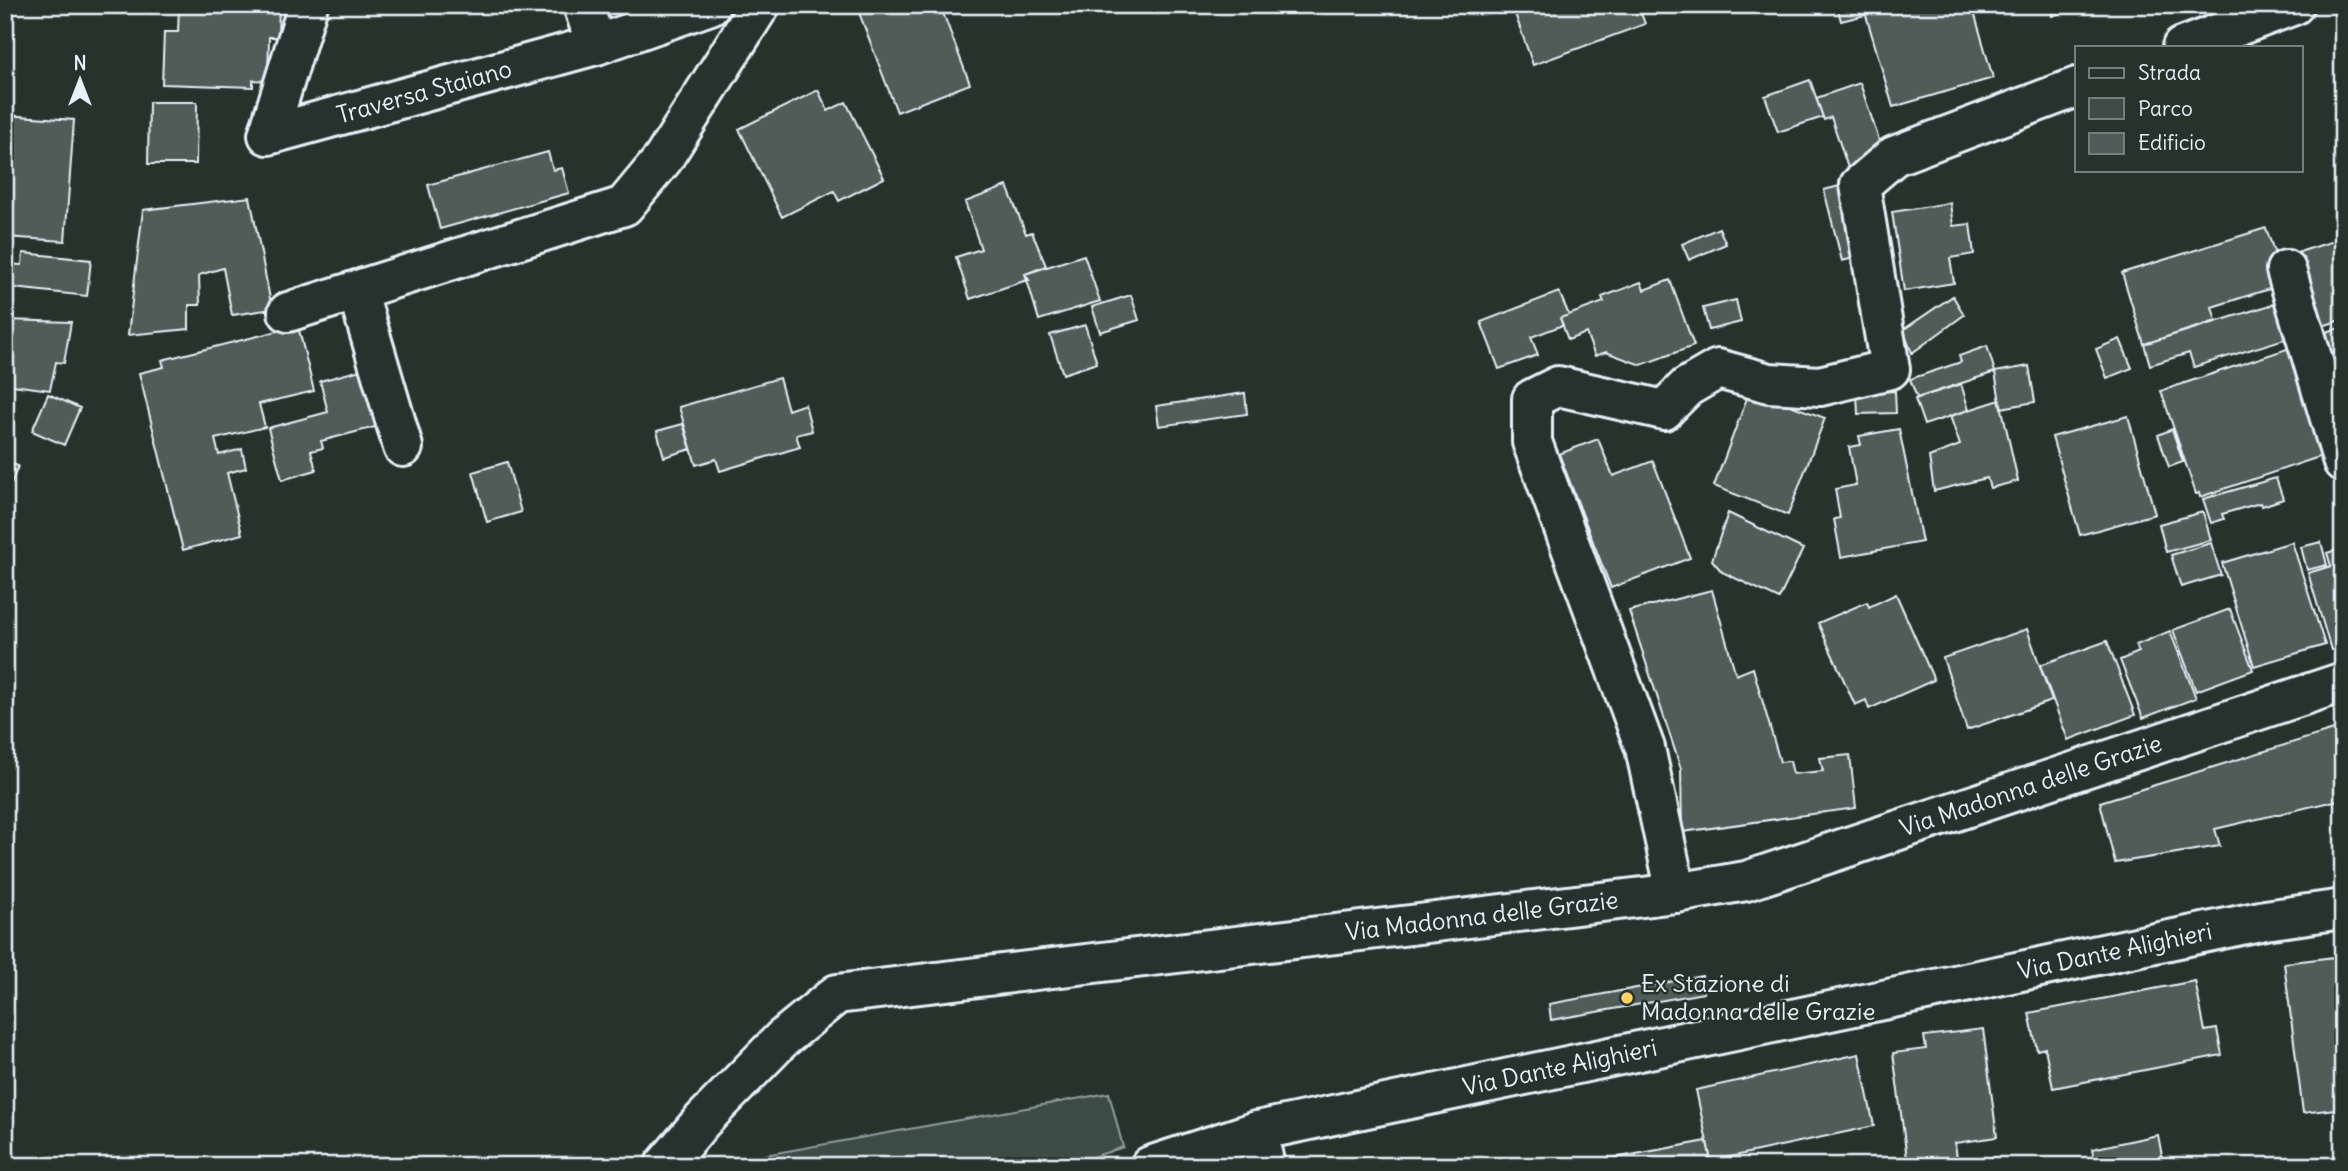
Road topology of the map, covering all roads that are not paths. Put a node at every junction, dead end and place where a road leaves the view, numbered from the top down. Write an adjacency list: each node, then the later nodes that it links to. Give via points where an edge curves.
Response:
1 (308, 5): 6 (street, Traversa Staiano, via 268,135)
2 (583, 5): 6 (street)
3 (710, 5): 6 (street, Traversa Staiano)
4 (761, 5): 10 (street, via 663,159 624,206)
5 (2294, 5): 7 (street)
6 (596, 46)
7 (2185, 46)
8 (2075, 88): 15 (street, via 1894,156 1860,185 1890,369 1820,386 1769,383 1718,369 1686,387 1664,410 1559,386 1532,399 1532,442 1645,748)
9 (2286, 270): 13 (street)
10 (358, 290): 11 (street); 12 (street)
11 (288, 312)
12 (403, 447)
13 (2343, 462)
14 (2343, 682): 15 (street, Via Madonna delle Grazie, via 1746,881)
15 (1676, 893): 18 (street, Via Madonna delle Grazie, via 837,994 782,1039)
16 (2343, 909): 17 (street, Via Dante Alighieri, via 2266,920)
17 (1261, 1148): 19 (street, Via Dante Alighieri)
18 (664, 1166)
19 (1150, 1166)

